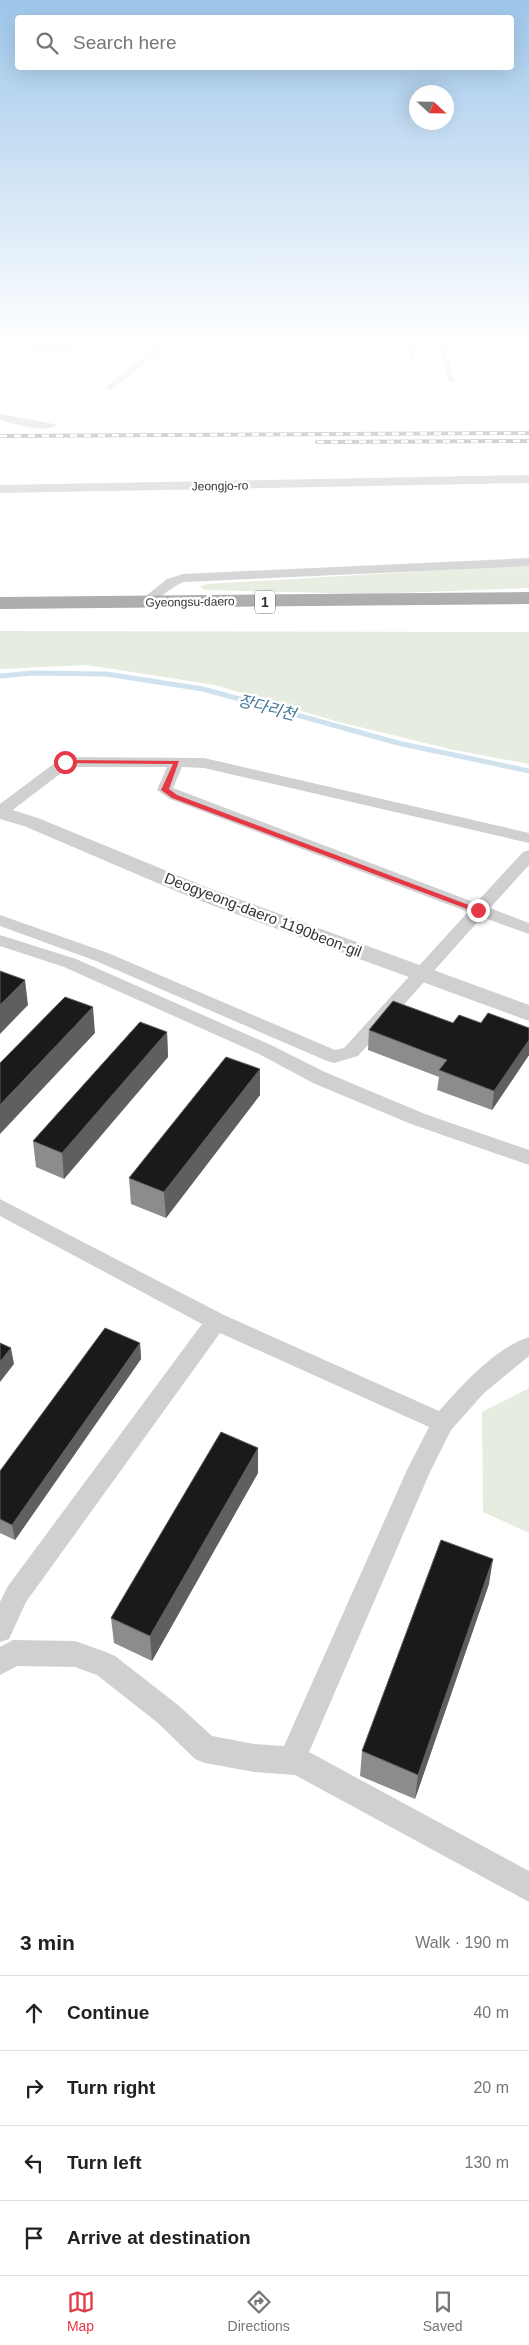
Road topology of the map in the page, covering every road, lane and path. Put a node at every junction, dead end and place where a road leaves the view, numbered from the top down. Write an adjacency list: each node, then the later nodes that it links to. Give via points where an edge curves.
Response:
1 (529, 479): 2 (street, Jeongjo-ro)
2 (0, 489)
3 (529, 562): 6 (street, via 183,578 171,582)
4 (529, 598): 6 (main road, Gyeongsu-daero / 1)
5 (0, 603): 6 (main road, Gyeongsu-daero / 1)
6 (143, 603)
7 (529, 616): 8 (main road, Gyeongsu-daero / 1)
8 (0, 618)
9 (177, 762): 10 (street, via 65,762); 11 (street, via 204,762); 13 (street, via 165,790 175,796)
10 (0, 812): 17 (street, Deogyeong-daero 1190beon-gil, via 198,892)
11 (529, 838)
12 (529, 855): 13 (street)
13 (478, 910): 15 (street); 17 (street)
14 (0, 920): 17 (street, via 102,957 334,1057 351,1052)
15 (529, 929)
16 (0, 940): 19 (street, via 70,963 266,1050 320,1078 418,1119)
17 (420, 973): 18 (street, Deogyeong-daero 1190beon-gil)
18 (529, 1013)
19 (529, 1158)
20 (0, 1207): 21 (street)
21 (216, 1321): 23 (street); 24 (street, via 17,1594)
22 (529, 1346): 23 (street, via 476,1386)
23 (444, 1423): 26 (street, via 419,1470)
24 (0, 1630)
25 (0, 1662): 26 (street, via 13,1653 75,1654 106,1665 168,1714 205,1749 254,1758)
26 (292, 1760): 27 (street)
27 (529, 1888)

